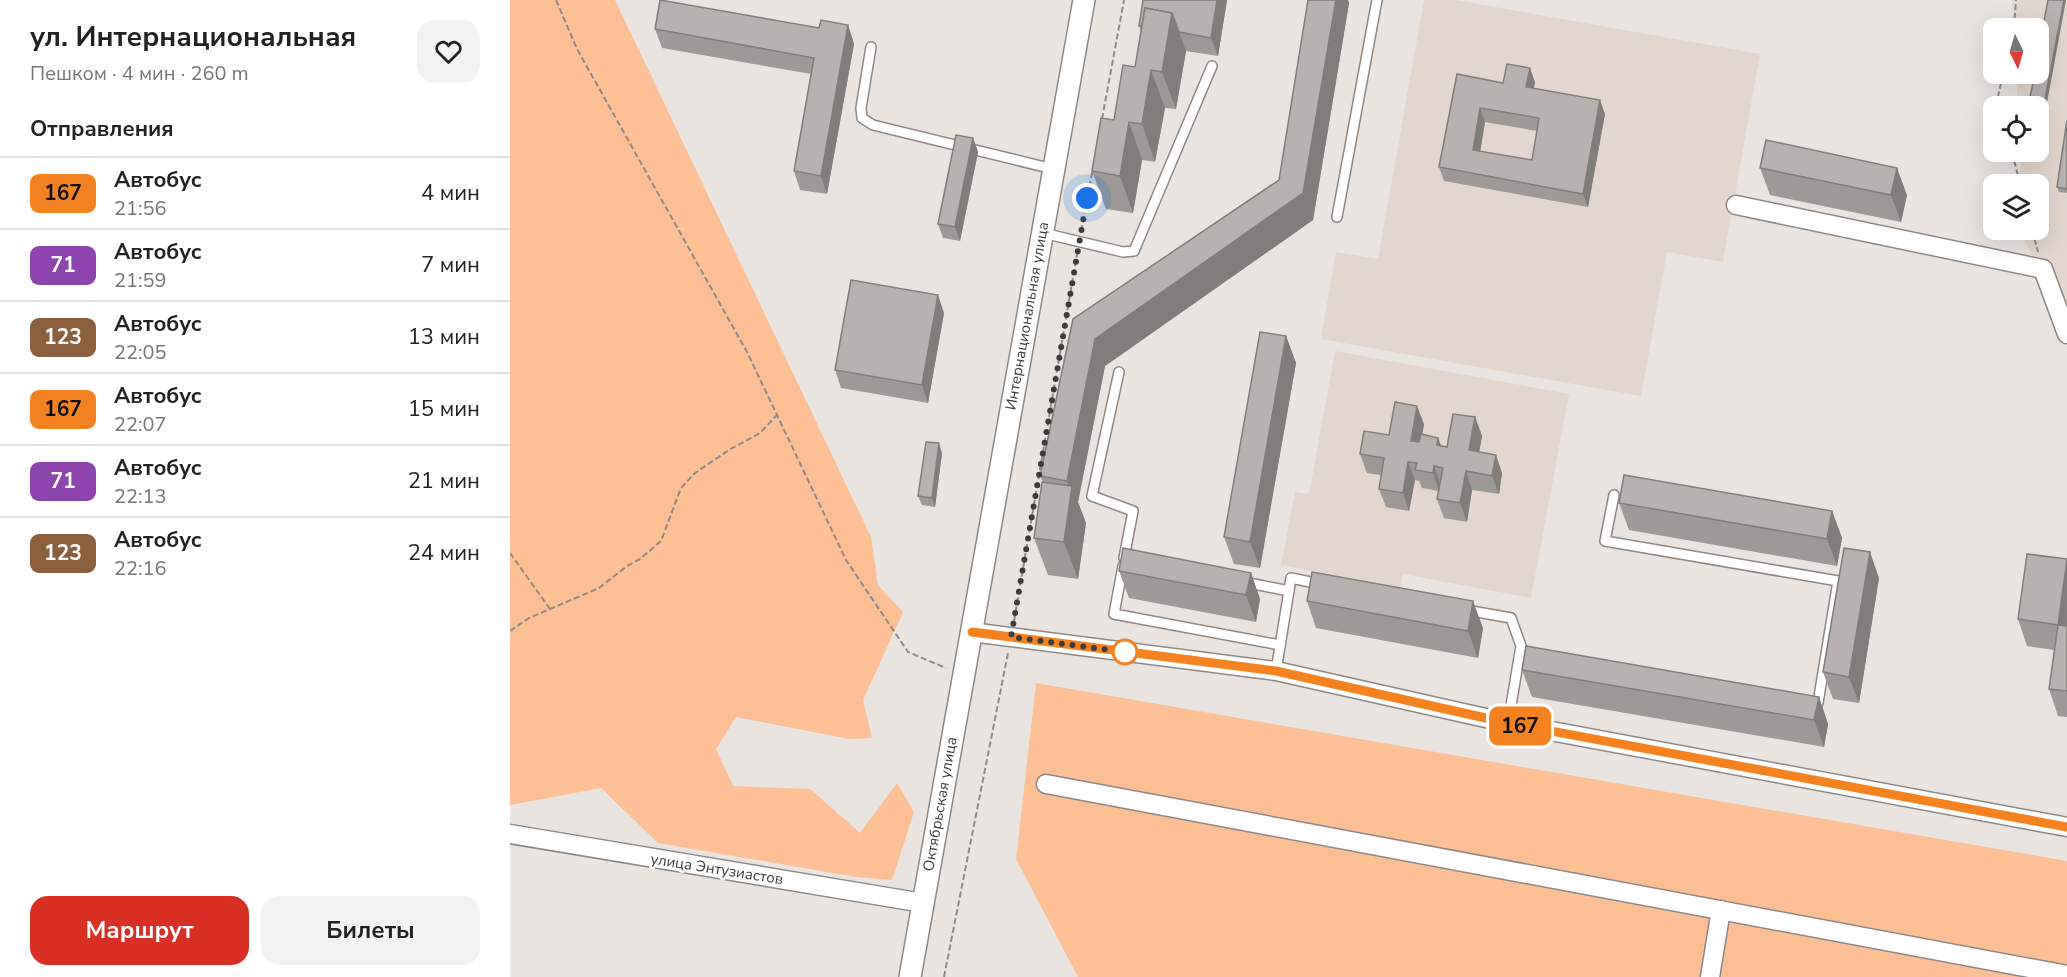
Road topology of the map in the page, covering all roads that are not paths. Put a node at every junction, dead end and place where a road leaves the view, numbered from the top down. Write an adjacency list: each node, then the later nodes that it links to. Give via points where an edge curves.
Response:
1 (1084, 0): 5 (street, Интернациональная улица)
2 (1377, 0): 7 (lane)
3 (871, 46): 5 (lane, via 862,118 873,125)
4 (1212, 66): 8 (lane, via 1134,251 1123,252)
5 (1053, 169): 8 (street, Интернациональная улица)
6 (1736, 205): 9 (street, via 2043,269)
7 (1337, 217)
8 (1042, 232): 18 (street, Интернациональная улица)
9 (2067, 334)
10 (1119, 372): 12 (lane, via 1092,496 1133,511)
11 (1614, 495): 23 (lane, via 1605,541 1838,581 1818,703)
12 (1125, 558): 13 (lane); 19 (lane, via 1114,614)
13 (1136, 560)
14 (1230, 579): 16 (lane)
15 (1326, 585): 16 (lane, via 1291,578)
16 (1289, 591): 19 (lane)
17 (1453, 608): 20 (lane, via 1511,618)
18 (972, 632): 22 (street); 28 (street, Октябрьская улица)
19 (1280, 645): 22 (lane)
20 (1521, 646): 21 (lane); 24 (lane)
21 (1532, 649)
22 (1276, 671): 24 (street)
23 (1807, 701)
24 (1508, 723): 26 (street)
25 (1046, 784): 29 (street)
26 (2067, 827)
27 (510, 834): 28 (street, улица Энтузиастов)
28 (923, 903): 31 (street, Октябрьская улица)
29 (1721, 910): 30 (street); 32 (street)
30 (2067, 975)
31 (910, 977)
32 (1710, 977)

